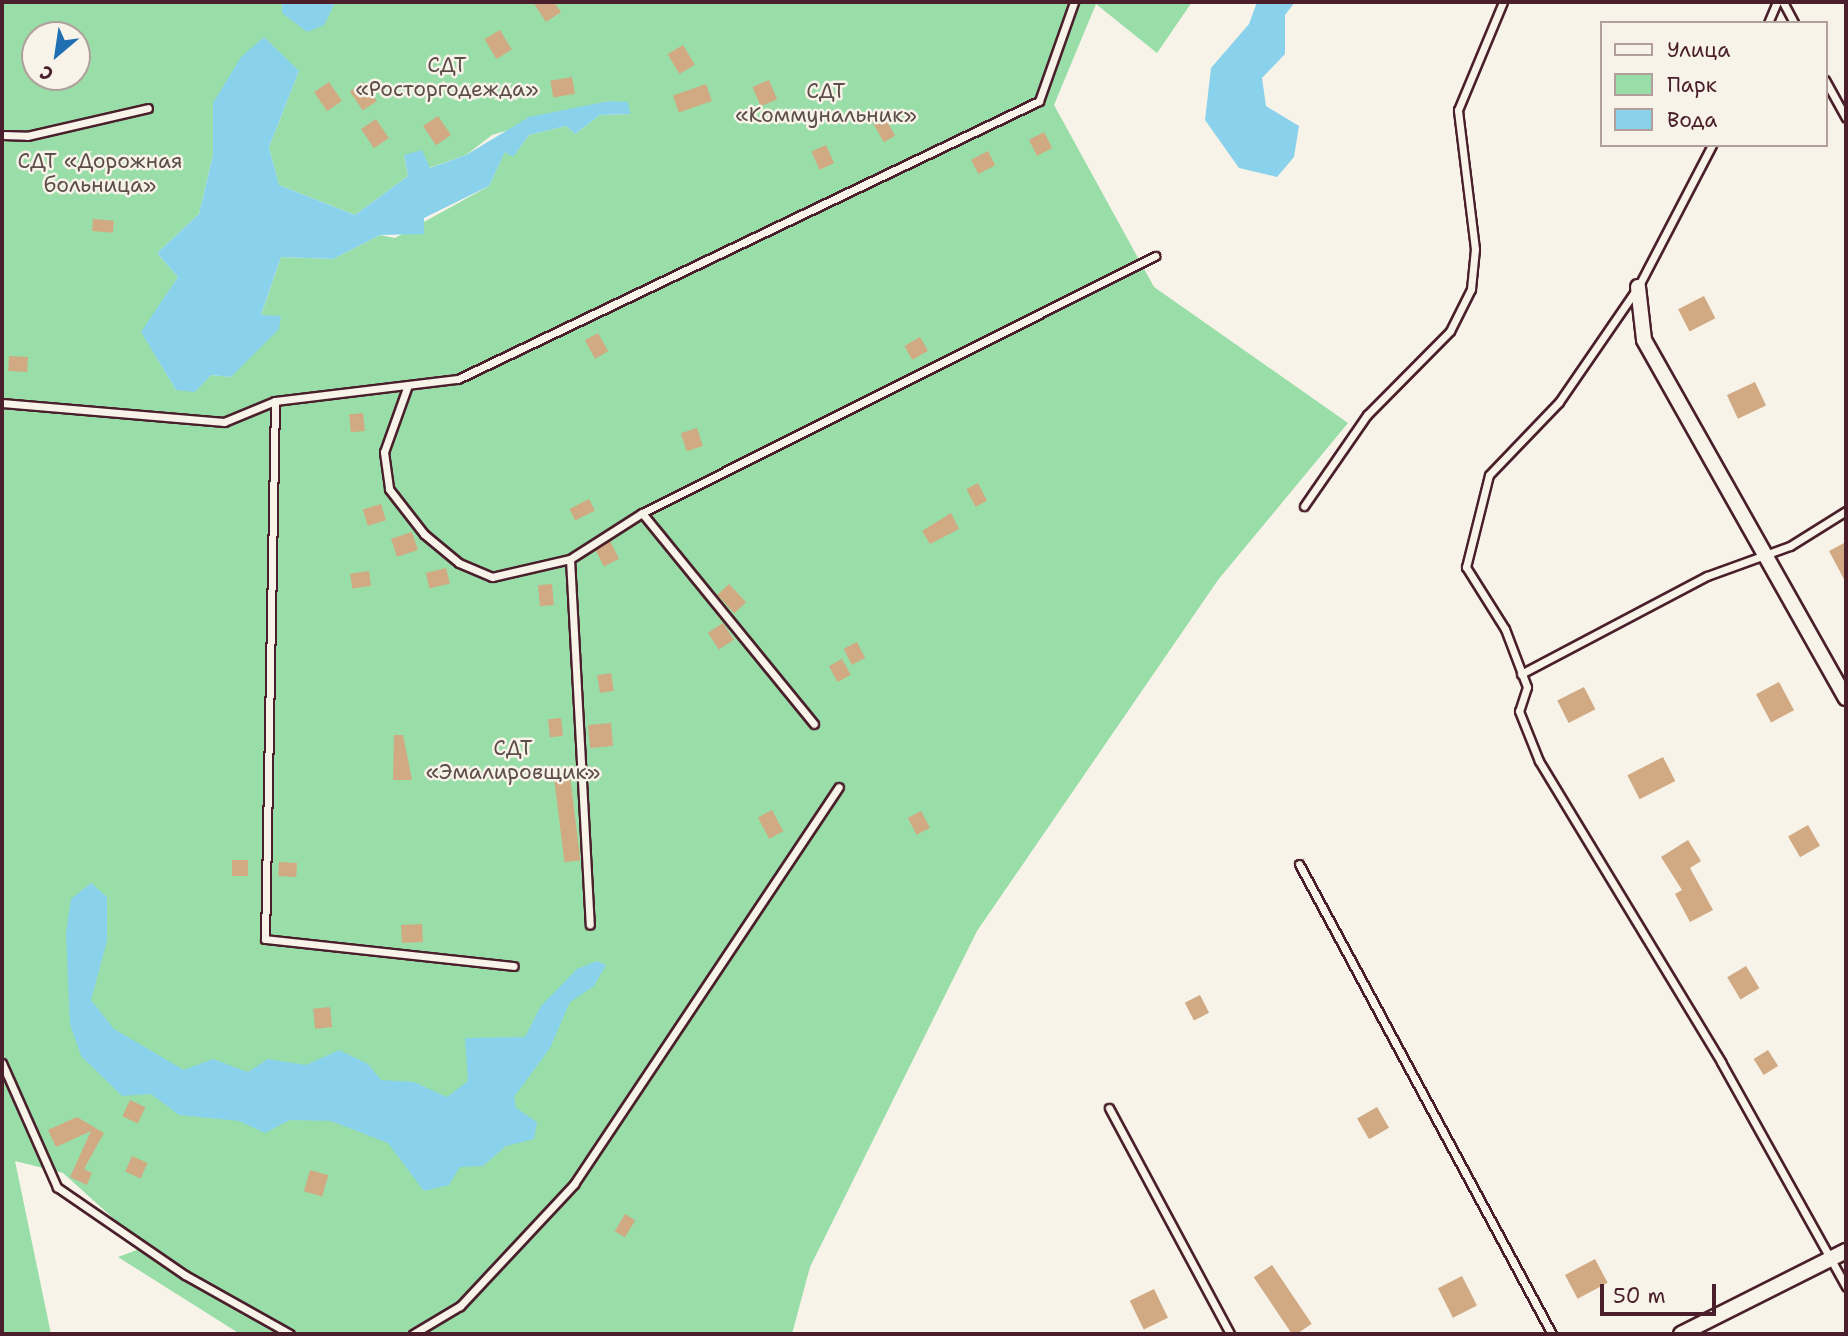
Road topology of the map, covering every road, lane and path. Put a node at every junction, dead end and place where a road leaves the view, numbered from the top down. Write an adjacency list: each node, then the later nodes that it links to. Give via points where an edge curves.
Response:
1 (1074, 2): 14 (lane, via 1039,101 458,379)
2 (1503, 2): 17 (lane, via 1458,110 1475,249 1471,289 1443,340 1367,415)
3 (1777, 2): 5 (lane)
4 (1783, 2): 6 (lane)
5 (1769, 21)
6 (1793, 21)
7 (1827, 84): 9 (lane)
8 (148, 108): 10 (lane, via 27,136)
9 (1846, 118)
10 (2, 135)
11 (1711, 147): 13 (lane)
12 (1155, 256): 19 (lane)
13 (1639, 287): 20 (street, via 1644,340); 22 (lane, via 1559,402 1489,475 1483,494 1485,511 1466,567 1505,628)
14 (408, 385): 15 (lane); 21 (lane, via 384,452 389,489 424,534 459,563 492,578)
15 (275, 401): 16 (lane, via 224,422); 28 (lane, via 265,939)
16 (2, 403)
17 (1304, 506)
18 (1846, 511): 20 (lane, via 1790,546)
19 (642, 513): 21 (lane); 24 (lane)
20 (1767, 552): 22 (lane, via 1707,576); 23 (street)
21 (570, 559): 27 (lane)
22 (1521, 674): 32 (lane, via 1527,687 1519,710 1539,761 1721,1062)
23 (1846, 698)
24 (814, 724)
25 (839, 787): 35 (lane, via 574,1184 460,1306)
26 (1299, 864): 37 (lane)
27 (590, 924)
28 (514, 966)
29 (2, 1063): 34 (lane, via 57,1187 185,1275)
30 (1109, 1108): 36 (lane)
31 (1846, 1251): 32 (street)
32 (1827, 1260): 33 (lane); 38 (street)
33 (1846, 1287)
34 (290, 1334)
35 (413, 1334)
36 (1230, 1334)
37 (1552, 1334)
38 (1681, 1334)

